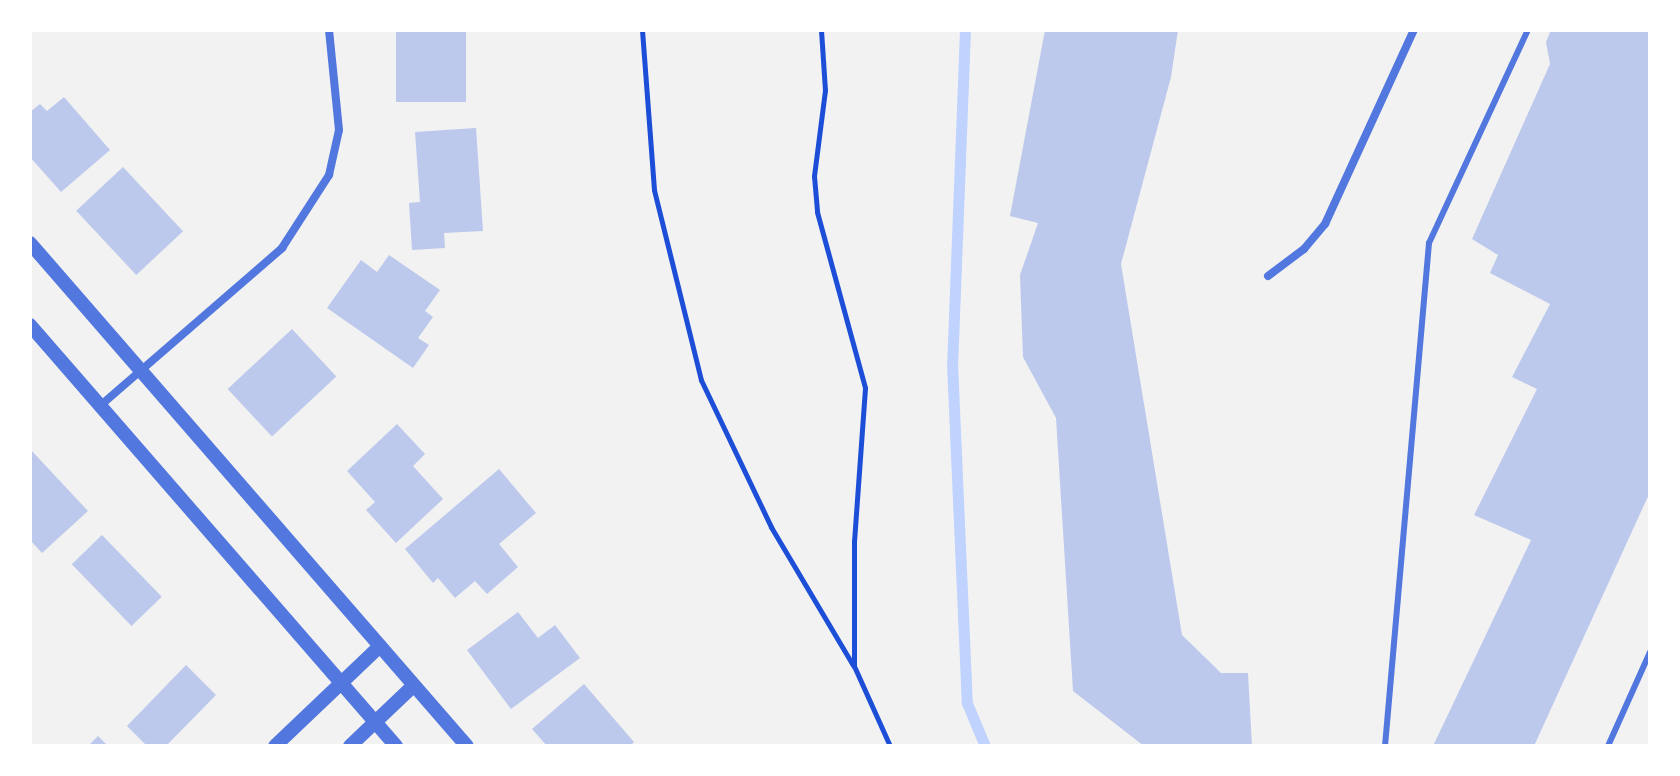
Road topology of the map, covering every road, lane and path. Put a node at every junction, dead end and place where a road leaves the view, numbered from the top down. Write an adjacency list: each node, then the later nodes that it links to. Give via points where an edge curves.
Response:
1 (329, 30): 9 (street, via 339,130 329,175 282,248)
2 (642, 30): 13 (path, via 654,190 701,380 771,527)
3 (821, 30): 13 (path, via 825,90 814,176 817,212 865,388 854,541)
4 (1414, 30): 7 (street, via 1325,224 1304,249)
5 (1528, 30): 22 (lane, via 1429,243)
6 (30, 243): 9 (street)
7 (1268, 276)
8 (30, 325): 10 (street)
9 (140, 369): 10 (street); 11 (street)
10 (101, 405): 14 (street)
11 (380, 646): 14 (street); 15 (street)
12 (1650, 652): 23 (lane)
13 (854, 666): 21 (path)
14 (341, 682): 16 (street); 17 (street)
15 (414, 685): 16 (street); 20 (street)
16 (375, 722): 18 (street); 19 (street)
17 (275, 746)
18 (350, 746)
19 (396, 746)
20 (467, 746)
21 (890, 746)
22 (1385, 746)
23 (1608, 746)

